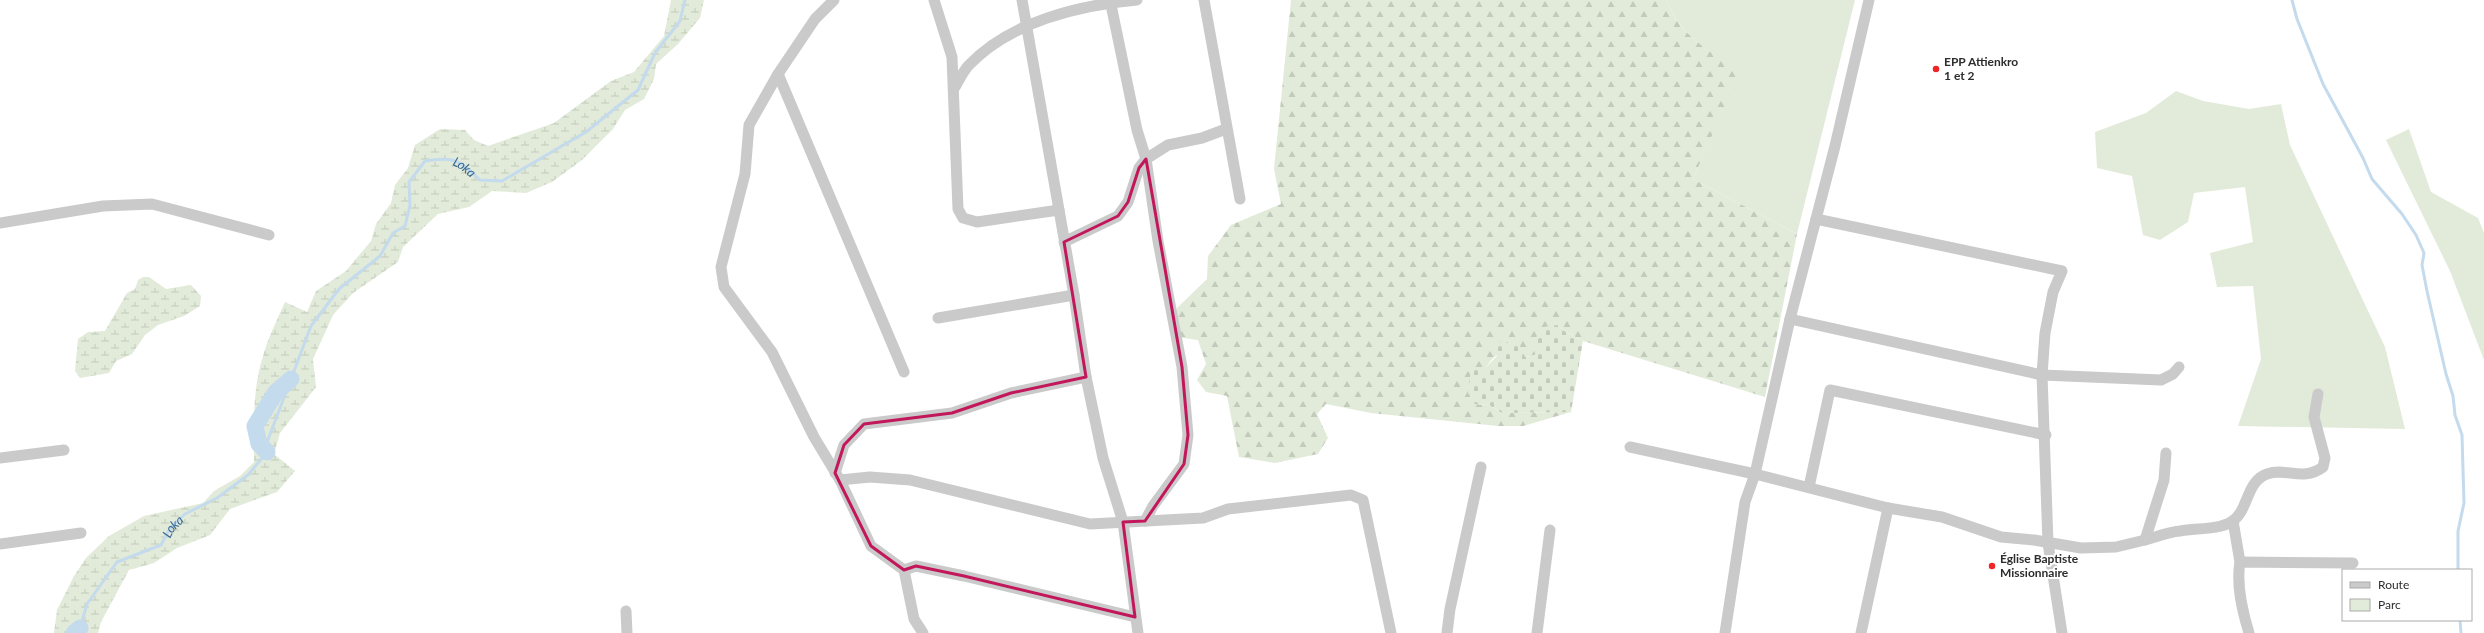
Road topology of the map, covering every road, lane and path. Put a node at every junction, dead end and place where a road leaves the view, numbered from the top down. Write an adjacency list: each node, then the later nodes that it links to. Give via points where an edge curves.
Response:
1 (834, 0): 9 (street, via 815,19)
2 (934, 0): 10 (street, via 952,57)
3 (1022, 0): 8 (street)
4 (1137, 0): 7 (street)
5 (1204, 0): 11 (street)
6 (1869, 0): 15 (street)
7 (1110, 1): 8 (street, via 1069,11); 12 (street, via 1137,130)
8 (1027, 27): 10 (street, via 1004,37 968,66); 14 (street)
9 (778, 74): 23 (street); 34 (street, via 749,124 745,174 721,268 724,287 772,352 807,425)
10 (955, 87): 14 (street, via 958,209 963,218 977,222)
11 (1226, 129): 12 (street, via 1202,138 1168,145); 13 (street)
12 (1146, 159): 18 (street, via 1139,168 1126,206 1118,216); 37 (street, via 1158,241 1182,367 1188,435 1184,464)
13 (1240, 199)
14 (1059, 210): 18 (street)
15 (1816, 219): 21 (street); 24 (street, via 2062,271 2053,292 2045,333)
16 (0, 223): 17 (street, via 102,206 152,204)
17 (269, 235)
18 (1064, 242): 19 (street)
19 (1074, 295): 20 (street); 25 (street)
20 (938, 318)
21 (1790, 319): 24 (street); 33 (street)
22 (2179, 367): 24 (street, via 2173,374 2161,380)
23 (904, 372)
24 (2042, 375): 27 (street)
25 (1086, 377): 34 (street, via 1011,393 952,413 864,424 844,445); 39 (street, via 1103,458)
26 (2318, 394): 38 (street, via 2314,416 2325,458 2323,467 2314,474 2267,474 2247,495 2244,507)
27 (2046, 435): 35 (street, via 1830,390); 44 (street)
28 (1630, 447): 33 (street)
29 (64, 450): 31 (street)
30 (2166, 453): 42 (street, via 2164,480)
31 (0, 458)
32 (1481, 467): 54 (street)
33 (1755, 474): 35 (street); 56 (street, via 1745,502)
34 (837, 477): 39 (street, via 910,480 1090,524); 47 (street, via 871,546)
35 (1809, 488): 36 (street)
36 (1888, 508): 44 (street, via 1942,517 2001,538); 57 (street)
37 (1144, 521): 39 (street); 53 (street, via 1203,518 1228,509 1351,494 1363,500)
38 (2233, 521): 42 (street, via 2225,526 2178,531); 45 (street)
39 (1123, 522): 49 (street)
40 (1550, 530): 55 (street)
41 (81, 533): 43 (street)
42 (2145, 540): 44 (street, via 2116,547 2098,548)
43 (0, 544)
44 (2048, 544): 58 (street)
45 (2240, 562): 46 (street); 59 (street, via 2240,595)
46 (2353, 563)
47 (904, 570): 49 (street, via 916,566); 51 (street, via 914,619)
48 (626, 611): 50 (street)
49 (1135, 617): 52 (street)
50 (627, 633)
51 (923, 633)
52 (1138, 633)
53 (1391, 633)
54 (1447, 633)
55 (1537, 633)
56 (1725, 633)
57 (1861, 633)
58 (2062, 633)
59 (2249, 633)

